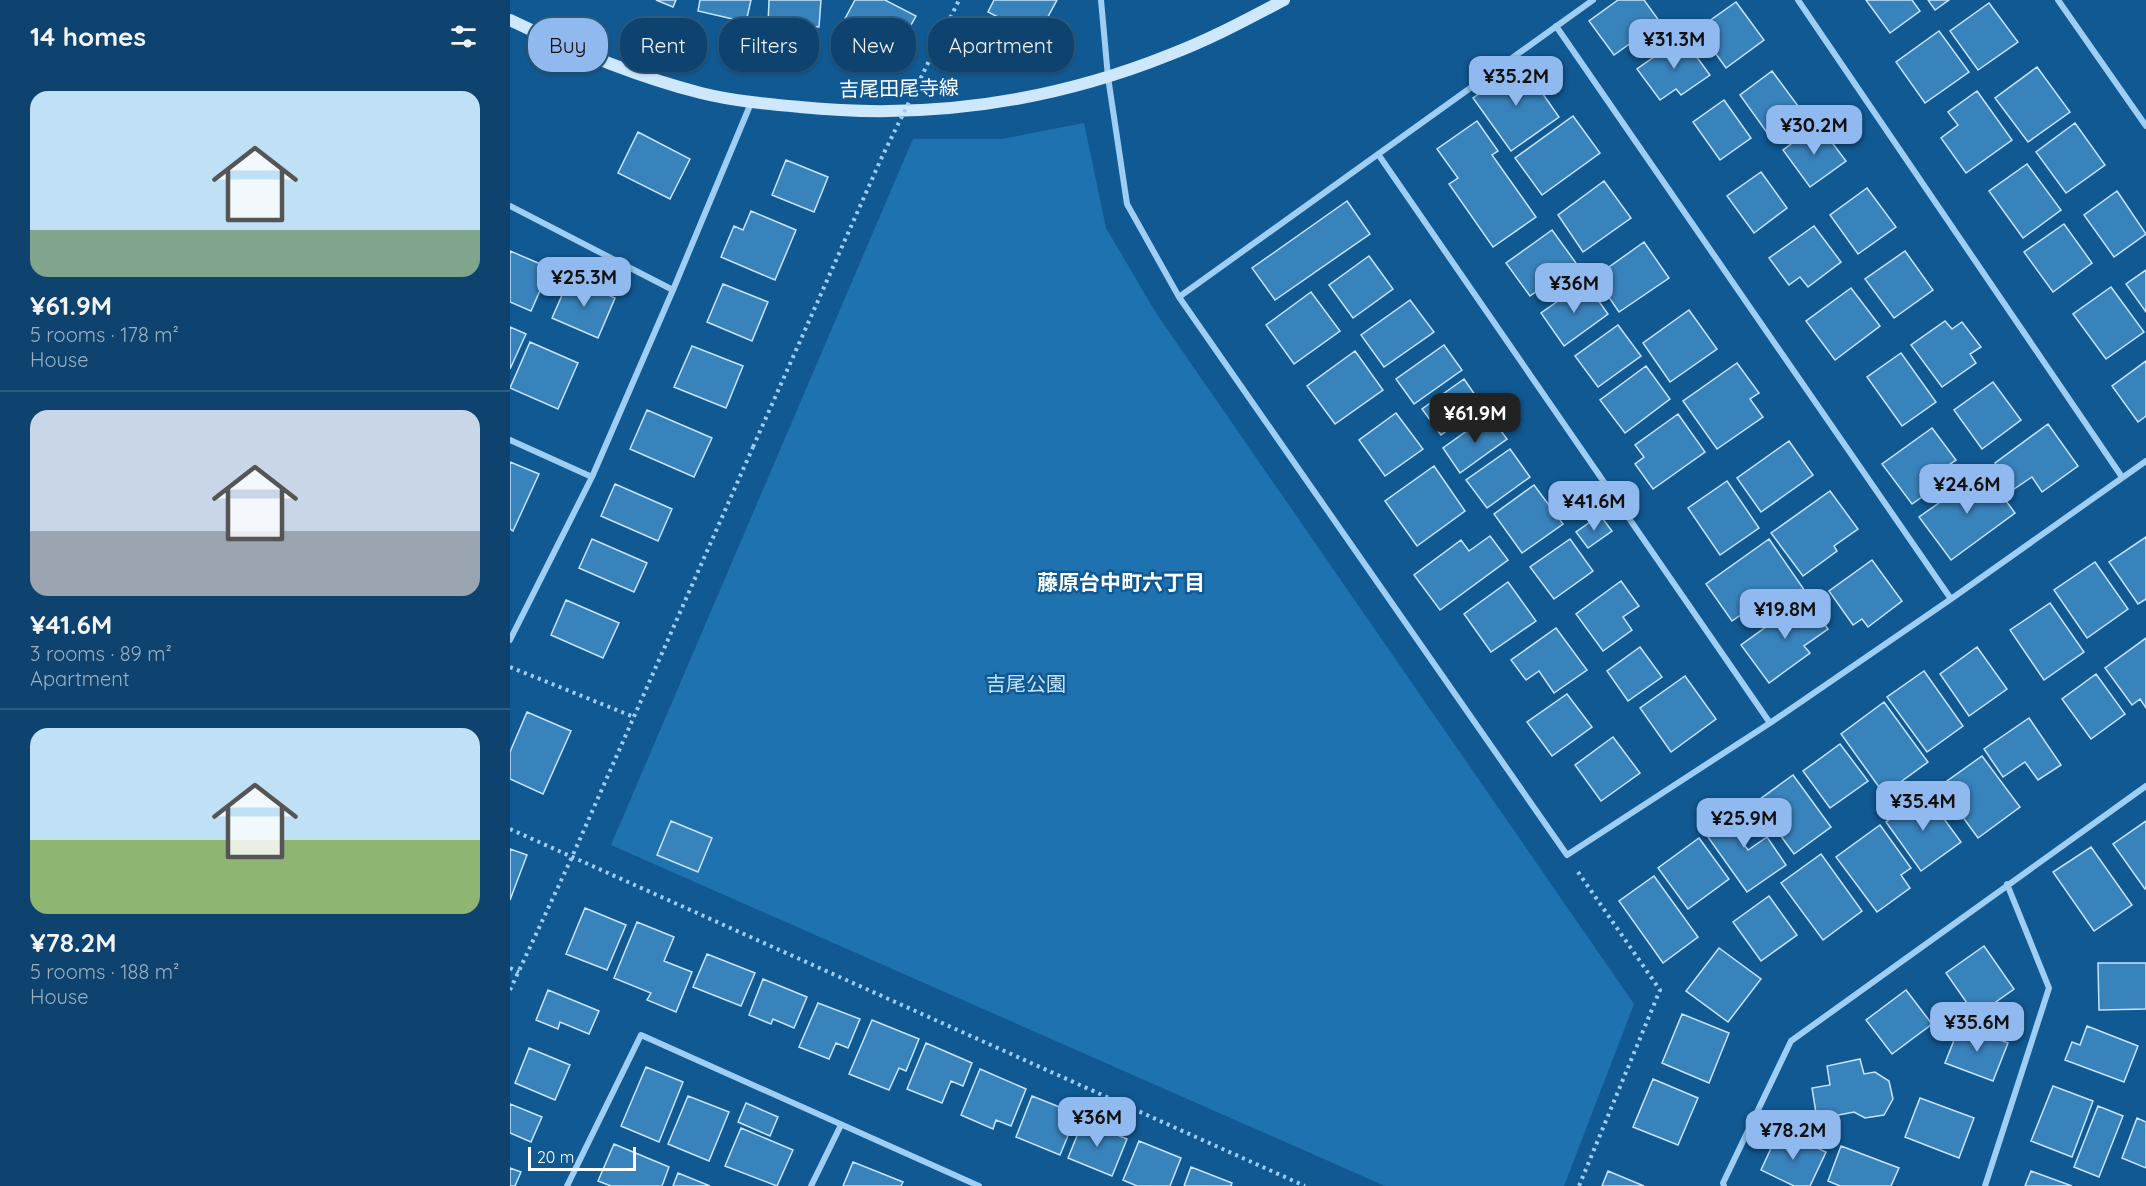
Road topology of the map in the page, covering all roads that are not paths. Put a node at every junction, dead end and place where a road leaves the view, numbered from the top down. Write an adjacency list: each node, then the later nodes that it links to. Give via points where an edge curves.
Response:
1 (1101, 0): 8 (street)
2 (1284, 0): 8 (street, 吉尾田尾寺線, via 1169,55)
3 (1593, 0): 7 (street)
4 (1798, 0): 18 (street)
5 (2058, 0): 10 (street)
6 (510, 20): 9 (street, 吉尾田尾寺線, via 574,51 638,74 702,93)
7 (1556, 26): 11 (street); 19 (street)
8 (1108, 77): 9 (street, 吉尾田尾寺線, via 1008,102 940,109 873,112); 14 (street, via 1127,204)
9 (751, 102): 13 (street)
10 (2146, 126)
11 (1378, 154): 14 (street); 21 (street)
12 (510, 206): 13 (street)
13 (673, 290): 17 (street)
14 (1179, 297): 21 (street, via 1567,855)
15 (510, 440): 17 (street)
16 (2146, 461): 18 (street)
17 (592, 477): 20 (street)
18 (2122, 477): 19 (street)
19 (1951, 599): 21 (street)
20 (510, 640)
21 (1770, 723)
22 (2146, 786): 23 (street)
23 (2007, 884): 28 (street, via 1791,1041); 29 (street, via 2049,988)
24 (841, 1125): 25 (street, via 641,1035); 26 (street); 27 (street)
25 (567, 1186)
26 (811, 1186)
27 (979, 1186)
28 (1724, 1186)
29 (1985, 1186)

